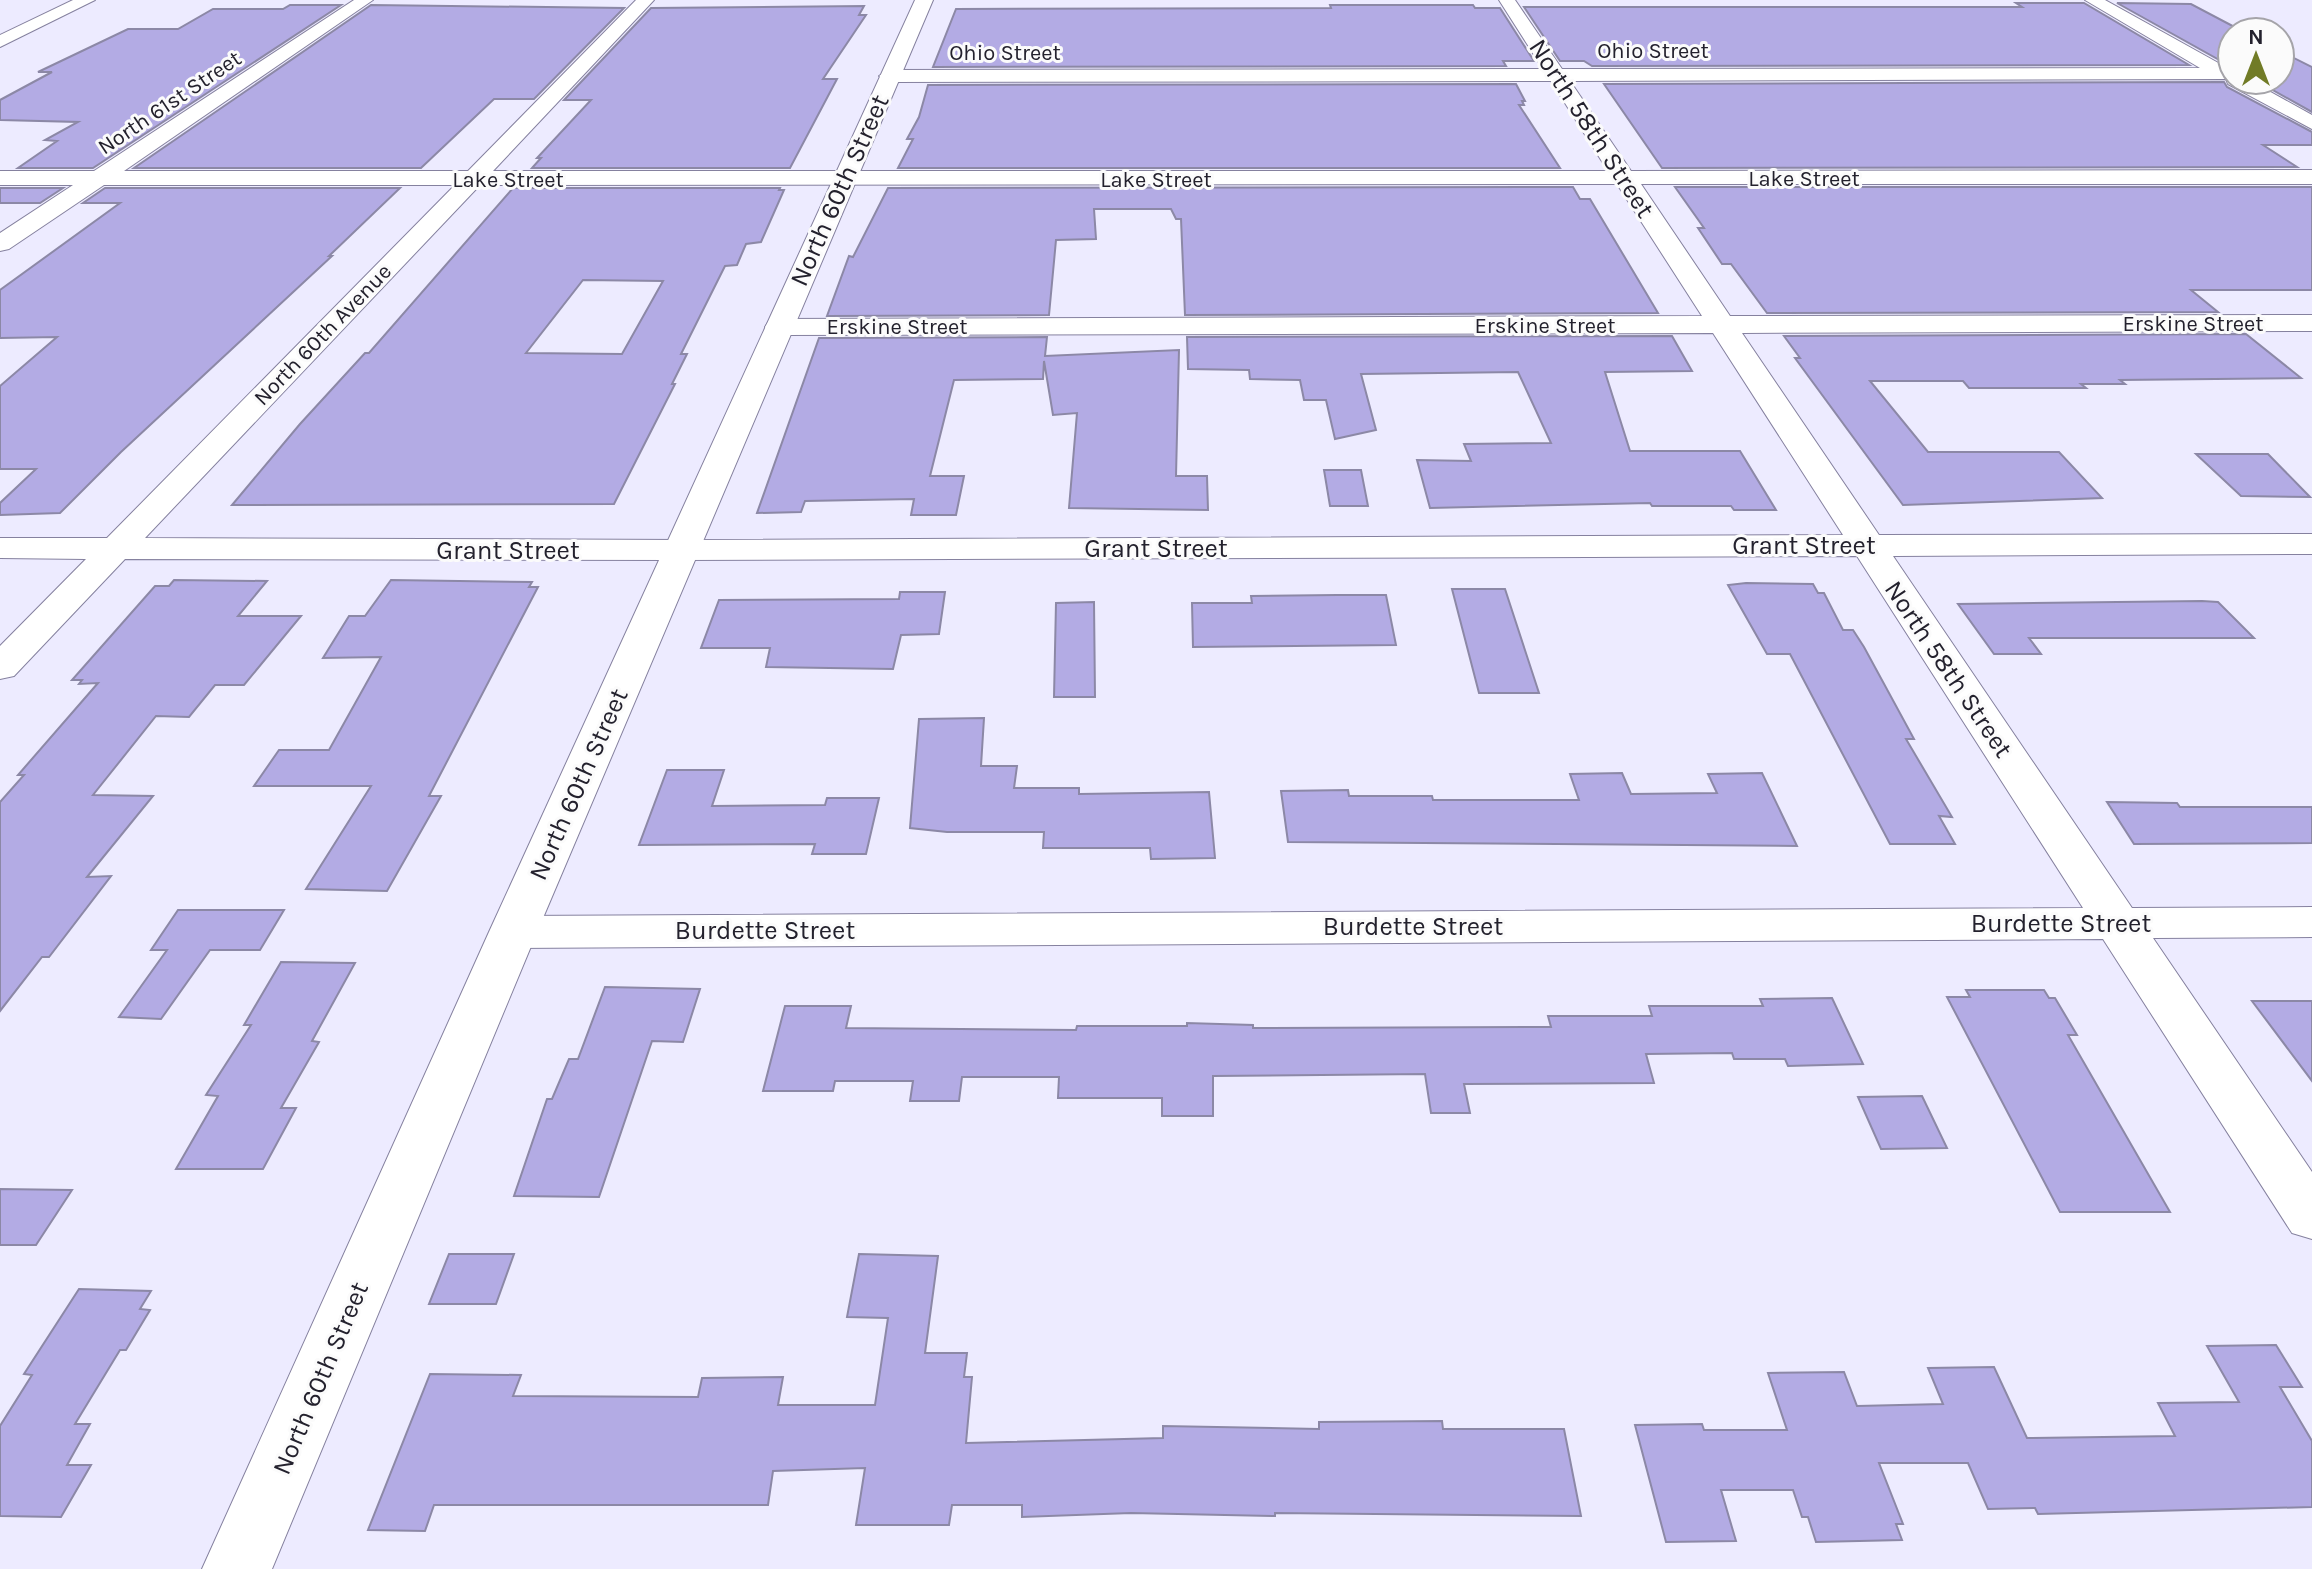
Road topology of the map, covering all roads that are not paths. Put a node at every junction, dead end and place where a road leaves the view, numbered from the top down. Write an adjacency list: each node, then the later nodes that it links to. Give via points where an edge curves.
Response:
1 (87, 0): 7 (street)
2 (365, 0): 16 (street, North 61st Street)
3 (646, 0): 18 (street, North 60th Avenue)
4 (924, 0): 10 (street, North 60th Street)
5 (1507, 0): 9 (street, North 58th Street)
6 (2093, 0): 8 (street)
7 (0, 42)
8 (2216, 69)
9 (1556, 74): 10 (street, Ohio Street); 11 (street, Ohio Street); 17 (street, North 58th Street)
10 (889, 76): 19 (street, North 60th Street)
11 (2216, 77)
12 (2264, 96): 13 (street)
13 (2312, 123)
14 (2312, 177): 17 (street, Lake Street)
15 (0, 178): 16 (street, Lake Street)
16 (98, 178): 18 (street, Lake Street); 20 (street, North 61st Street)
17 (1625, 178): 19 (street, Lake Street); 22 (street, North 58th Street)
18 (472, 179): 19 (street, Lake Street); 27 (street, North 60th Avenue)
19 (843, 180): 23 (street, North 60th Street)
20 (0, 244)
21 (2312, 323): 22 (street, Erskine Street)
22 (1720, 324): 23 (street, Erskine Street); 25 (street, North 58th Street)
23 (779, 327): 28 (street, North 60th Street)
24 (2312, 544): 25 (street, Grant Street)
25 (1867, 545): 28 (street, Grant Street); 30 (street, North 58th Street)
26 (0, 548): 27 (street, Grant Street)
27 (115, 549): 28 (street, Grant Street); 29 (street, North 60th Avenue)
28 (681, 550): 32 (street, North 60th Street)
29 (0, 668)
30 (2117, 922): 31 (street, Burdette Street); 32 (street, Burdette Street); 33 (street, North 58th Street)
31 (2312, 922)
32 (513, 932): 34 (street, North 60th Street)
33 (2312, 1217)
34 (237, 1569)

